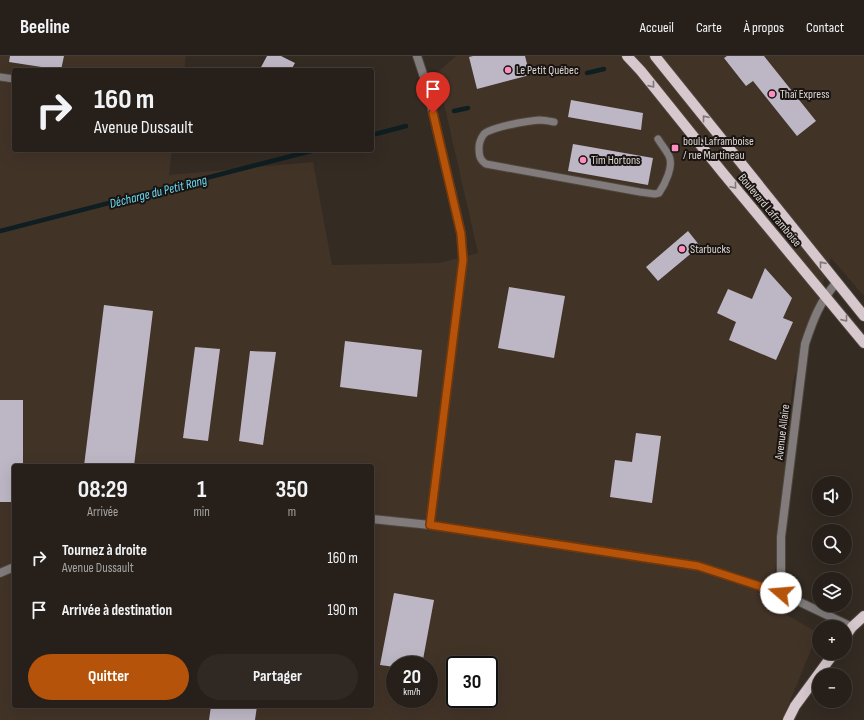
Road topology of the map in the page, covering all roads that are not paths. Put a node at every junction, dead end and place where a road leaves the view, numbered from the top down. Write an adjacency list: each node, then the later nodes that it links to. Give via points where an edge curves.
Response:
1 (417, 56): 13 (street, via 426,83 461,234 463,260)
2 (627, 56): 9 (main road, Boulevard Laframboise, one-way to 9)
3 (655, 56): 8 (main road, Boulevard Laframboise, one-way to 3)
4 (0, 77): 5 (lane)
5 (12, 79)
6 (554, 122): 7 (lane, via 541,120 498,128 485,134 480,140 479,156 486,164 655,194 661,190 670,162 670,156)
7 (658, 139)
8 (837, 282): 9 (street, Avenue Allaire); 10 (main road, Boulevard Laframboise)
9 (825, 295): 11 (main road, Boulevard Laframboise, one-way to 11); 16 (street, Avenue Allaire, via 805,344 781,537)
10 (864, 316)
11 (864, 343)
12 (374, 519): 13 (street)
13 (430, 525): 16 (street, via 698,566)
14 (12, 568): 15 (street)
15 (0, 573)
16 (781, 593): 18 (street)
17 (864, 616): 19 (main road)
18 (837, 620)
19 (852, 627)
20 (829, 660): 21 (main road, via 795,706)
21 (788, 720)

